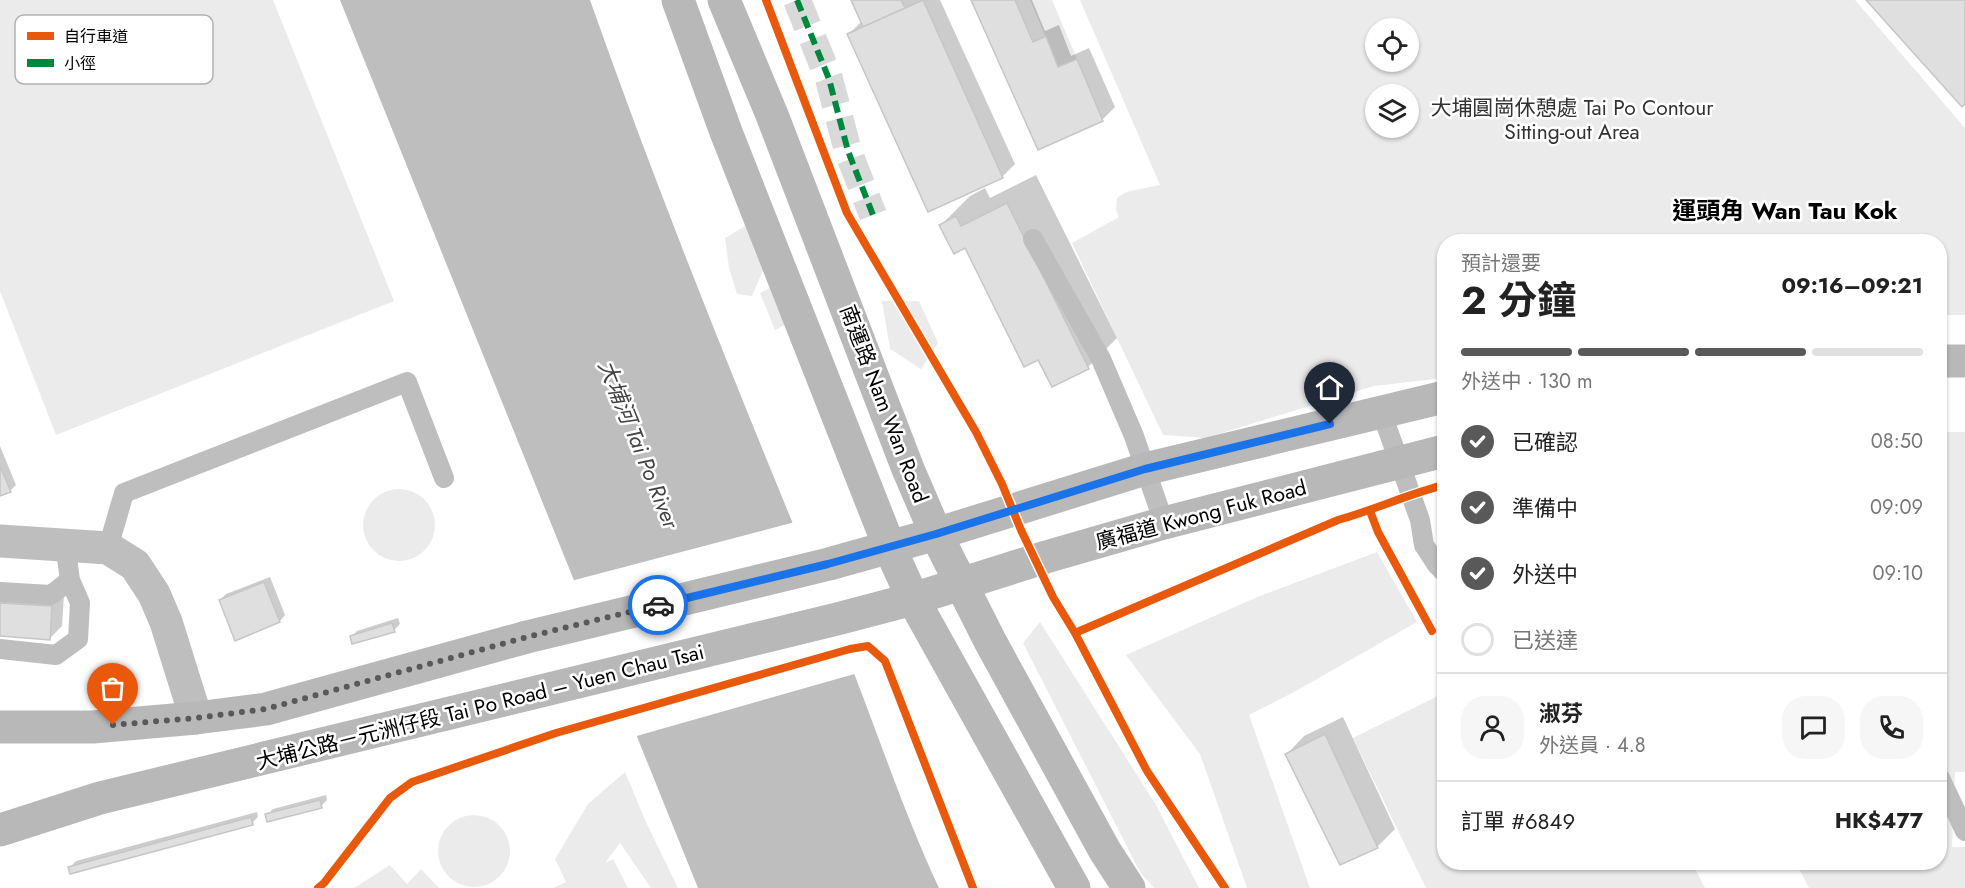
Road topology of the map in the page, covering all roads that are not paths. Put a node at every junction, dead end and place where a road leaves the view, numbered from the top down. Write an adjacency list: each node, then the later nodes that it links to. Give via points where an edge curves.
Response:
1 (678, 0): 16 (main road)
2 (724, 0): 13 (main road, 南運路 Nam Wan Road)
3 (1033, 239): 10 (lane, via 1101,359)
4 (1965, 361): 5 (main road)
5 (1947, 362)
6 (1437, 399): 7 (main road)
7 (1381, 411): 9 (lane); 10 (main road)
8 (1437, 453): 9 (main road, 廣福道 Kwong Fuk Road)
9 (1400, 461): 12 (main road, 廣福道 Kwong Fuk Road); 18 (lane, via 1420,520 1424,545)
10 (1145, 469): 12 (lane); 13 (main road)
11 (444, 478): 17 (lane, via 407,382 124,493)
12 (1164, 523): 20 (main road, 廣福道 Kwong Fuk Road)
13 (936, 534): 16 (main road); 20 (main road, 南運路 Nam Wan Road)
14 (0, 541): 15 (street)
15 (65, 544): 17 (street); 19 (lane)
16 (889, 546): 22 (main road); 24 (main road, via 527,637 266,709)
17 (108, 548): 24 (street, via 135,565 154,594)
18 (1437, 565)
19 (70, 580): 21 (lane, via 51,595); 23 (lane, via 80,603 78,639 56,655)
20 (960, 585): 22 (main road, 大埔公路－元洲仔段 Tai Po Road – Yuen Chau Tsai); 30 (main road, 南運路 Nam Wan Road)
21 (0, 592)
22 (913, 599): 27 (main road, 大埔公路－元洲仔段 Tai Po Road – Yuen Chau Tsai, via 100,798); 29 (main road)
23 (0, 649)
24 (196, 718): 25 (main road, via 93,727)
25 (0, 726)
26 (1947, 793): 28 (lane)
27 (0, 830)
28 (1965, 831)
29 (1074, 888)
30 (1129, 888)

